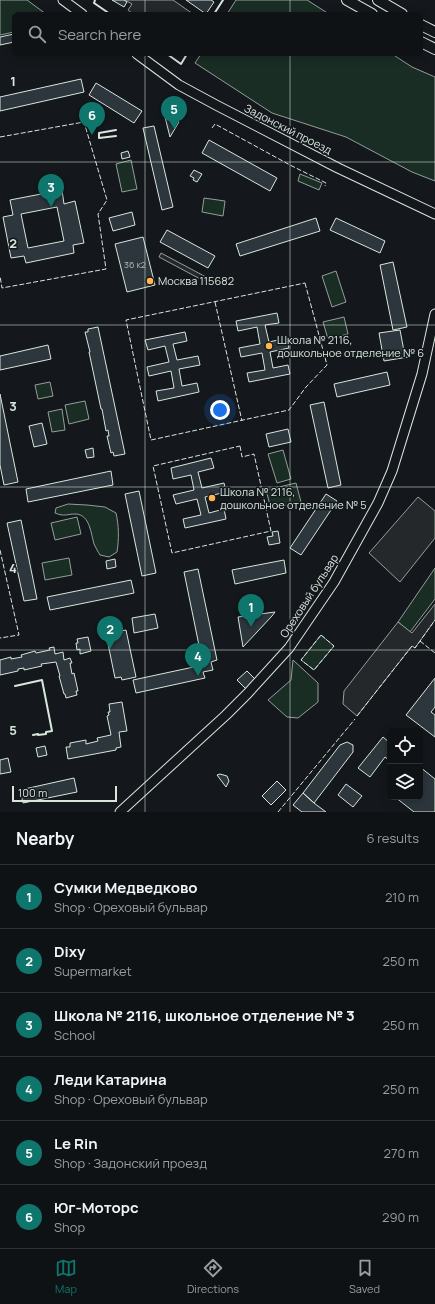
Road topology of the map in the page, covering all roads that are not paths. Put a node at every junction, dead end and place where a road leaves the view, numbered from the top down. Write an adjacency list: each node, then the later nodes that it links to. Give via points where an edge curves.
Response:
1 (63, 0): 4 (street)
2 (347, 0): 5 (main road)
3 (378, 0): 6 (main road)
4 (79, 12)
5 (368, 12)
6 (399, 12)
7 (423, 26): 8 (main road)
8 (435, 32)
9 (423, 43): 10 (main road)
10 (435, 49)
11 (140, 56): 12 (street, Задонский проезд, via 179,85 216,105 338,168)
12 (435, 214)
13 (435, 314): 14 (street, Ореховый бульвар, via 422,374 392,471 378,503 334,582 289,648 248,693)
14 (120, 812)

